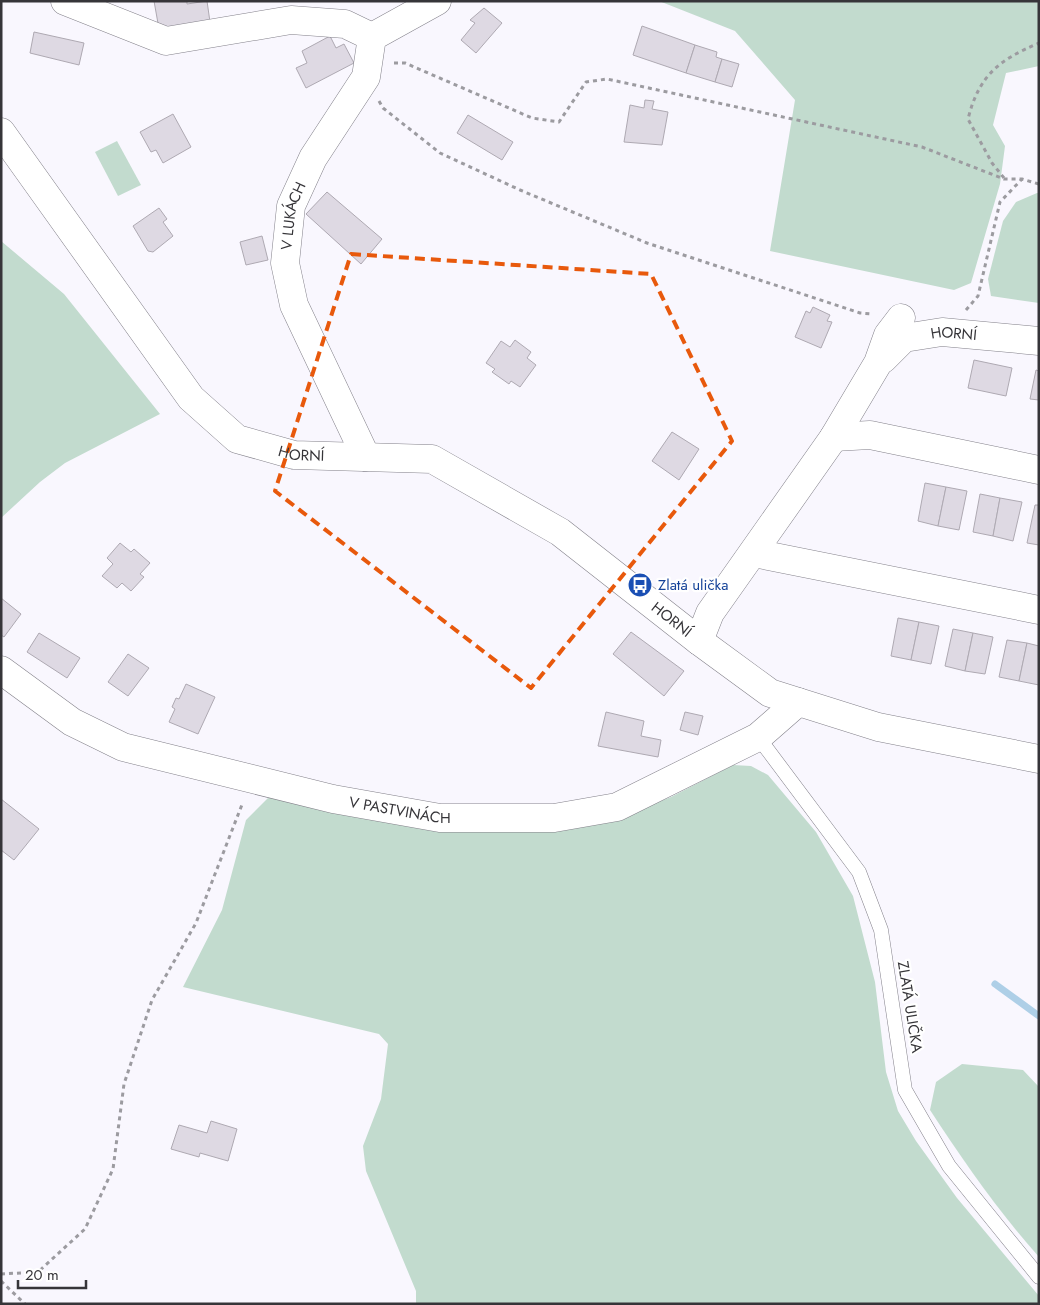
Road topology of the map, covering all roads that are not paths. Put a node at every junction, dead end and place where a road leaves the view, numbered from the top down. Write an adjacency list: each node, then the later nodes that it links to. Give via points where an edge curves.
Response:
1 (65, 1): 3 (street, via 166,41 291,20 346,24)
2 (437, 1): 3 (street, V LUKÁCH)
3 (369, 59): 9 (street, V LUKÁCH, via 313,158 291,206 285,263 294,305)
4 (1, 132): 9 (street, HORNÍ, via 186,390 237,439 294,455)
5 (901, 318): 7 (street, HORNÍ, via 888,335)
6 (1039, 341): 7 (street, HORNÍ, via 942,332 904,338)
7 (878, 363): 8 (street, HORNÍ)
8 (834, 437): 10 (street, via 870,435); 11 (street, HORNÍ)
9 (366, 457): 13 (street, HORNÍ, via 432,459 560,532)
10 (1039, 470)
11 (754, 553): 12 (street); 13 (street, HORNÍ, via 710,613)
12 (1039, 610)
13 (699, 642): 15 (street, HORNÍ, via 770,693)
14 (1, 670): 16 (street, V PASTVINÁCH, via 72,722 123,747 333,799 440,818 554,818 617,807)
15 (798, 702): 16 (street, V PASTVINÁCH); 17 (street, HORNÍ, via 878,728)
16 (758, 737): 18 (lane, ZLATÁ ULIČKA, via 859,872 881,930 906,1090 950,1166)
17 (1039, 759)
18 (1039, 1277)

